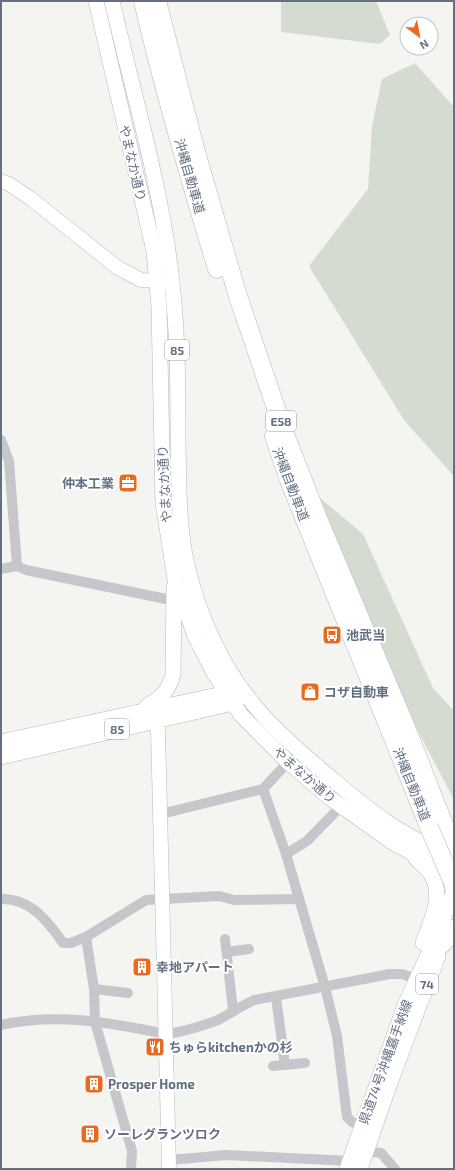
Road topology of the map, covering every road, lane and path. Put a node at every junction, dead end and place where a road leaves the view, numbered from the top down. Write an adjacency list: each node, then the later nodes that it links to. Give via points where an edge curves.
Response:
1 (96, 1): 6 (main road, やまなか通り / 85, via 154,251)
2 (112, 1): 6 (main road, やまなか通り / 85, via 167,245)
3 (143, 1): 23 (highway, 沖縄自動車道 / E58, via 183,155 226,296 290,482)
4 (157, 1): 23 (highway, 沖縄自動車道 / E58, via 196,152 237,293 283,429 405,726)
5 (1, 181): 6 (street, via 30,198 118,268 141,280)
6 (165, 280): 11 (main road, やまなか通り / 85, via 163,502); 13 (main road, やまなか通り / 85, via 177,340 179,488 187,563 209,629 226,664)
7 (1, 440): 8 (street, via 9,461)
8 (5, 471): 9 (street)
9 (17, 566): 10 (street); 12 (street, via 166,599)
10 (1, 569)
11 (175, 579): 12 (main road); 14 (main road, やまなか通り / 85, via 194,636)
12 (172, 598): 15 (main road, via 173,674 169,688 163,696)
13 (245, 692): 14 (main road); 27 (main road, やまなか通り / 85, via 253,704 305,756 382,819 422,844)
14 (230, 698): 15 (main road, 85); 16 (main road, 85); 19 (main road, やまなか通り / 85, via 253,729)
15 (140, 711): 17 (main road, 85)
16 (152, 720): 18 (main road, 85); 22 (street, via 158,730)
17 (1, 742)
18 (1, 757)
19 (288, 762): 20 (street); 21 (main road, やまなか通り / 85)
20 (263, 789): 22 (street); 25 (street)
21 (341, 806): 25 (street, via 307,841); 26 (main road, やまなか通り / 85, via 392,842)
22 (161, 814): 31 (street)
23 (437, 827): 24 (highway, 沖縄自動車道 / E58); 29 (highway, 沖縄自動車道 / E58, bridge)
24 (454, 850)
25 (286, 854): 33 (street)
26 (414, 854): 28 (main road, やまなか通り / 85); 41 (main road, via 431,874 436,888 436,898)
27 (454, 854)
28 (454, 868)
29 (454, 885)
30 (454, 891): 41 (main road, 県道74号沖縄嘉手納線 / 74)
31 (162, 898): 33 (street, via 219,896 234,900); 36 (street, via 146,900); 49 (street)
32 (1, 899): 36 (street, via 28,906 46,918 63,943 71,943)
33 (299, 899): 42 (street)
34 (454, 910): 38 (main road, 県道74号沖縄嘉手納線 / 74)
35 (454, 927): 38 (main road)
36 (86, 937): 43 (street)
37 (225, 939): 40 (street)
38 (442, 946): 54 (main road, 県道74号沖縄嘉手納線 / 74, via 390,1080)
39 (248, 949): 40 (street)
40 (227, 952): 46 (street)
41 (415, 978): 42 (street, via 390,974); 53 (main road, 県道74号沖縄嘉手納線 / 74)
42 (325, 987): 45 (street); 53 (street, via 337,1036 347,1118)
43 (94, 989): 44 (street); 47 (street)
44 (128, 993)
45 (276, 997): 46 (street, via 254,1000); 51 (street)
46 (233, 1010): 49 (street, via 218,1019)
47 (95, 1022): 48 (street, via 39,1020); 49 (street); 57 (street, via 132,1151)
48 (1, 1025)
49 (166, 1034): 55 (street)
50 (305, 1063): 51 (street)
51 (285, 1064): 52 (street)
52 (273, 1066)
53 (361, 1125): 56 (main road, 県道74号沖縄嘉手納線 / 74)
54 (366, 1151): 56 (main road, 県道74号沖縄嘉手納線 / 74); 58 (street, via 380,1153)
55 (169, 1164): 56 (street, via 226,1155)
56 (352, 1166)
57 (132, 1169)
58 (395, 1169)

